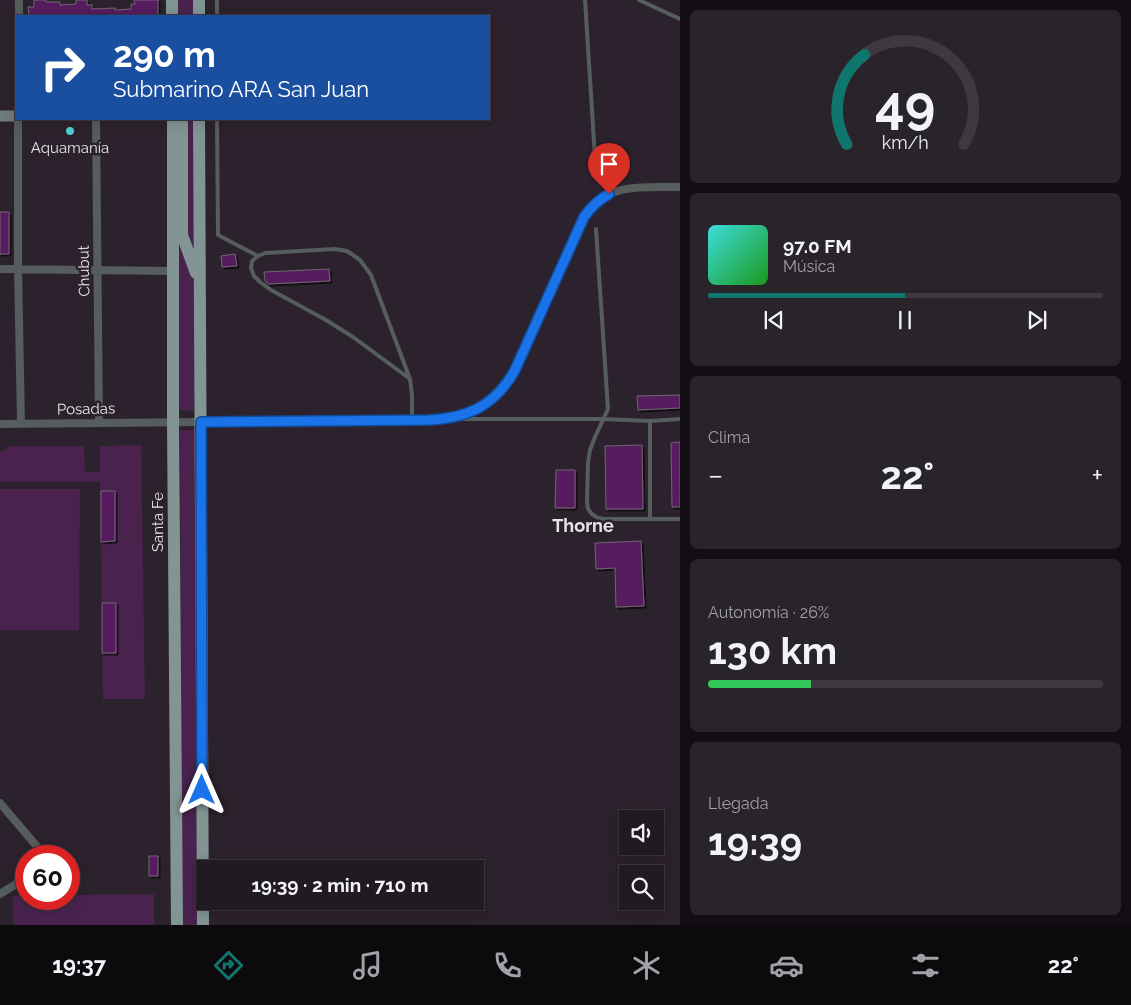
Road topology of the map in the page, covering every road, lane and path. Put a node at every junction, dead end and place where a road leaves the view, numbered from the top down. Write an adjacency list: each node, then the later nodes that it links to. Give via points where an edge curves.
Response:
1 (19, 0): 7 (street)
2 (172, 0): 8 (main road)
3 (199, 0): 9 (main road)
4 (217, 0): 10 (lane)
5 (585, 0): 20 (lane)
6 (639, 0): 11 (lane)
7 (19, 15)
8 (172, 15)
9 (199, 15)
10 (217, 15)
11 (680, 19)
12 (0, 116): 13 (street)
13 (15, 117)
14 (17, 120): 24 (street)
15 (96, 120): 26 (street, Chubut)
16 (173, 120): 27 (main road, Santa Fe)
17 (181, 120): 28 (main road, via 182,235)
18 (199, 120): 28 (main road)
19 (217, 120): 23 (lane, via 218,235)
20 (596, 174)
21 (680, 187): 30 (street, Posadas, via 619,190 590,208 577,229 508,383 476,410)
22 (596, 228): 31 (lane, via 608,409)
23 (258, 256): 29 (lane, via 252,261 251,268 260,282 353,337); 29 (lane, via 335,249 347,251 360,260 371,275)
24 (18, 269): 25 (street); 26 (street); 39 (street)
25 (0, 270)
26 (98, 270): 27 (street); 35 (street, Chubut)
27 (173, 271): 36 (main road, Santa Fe)
28 (199, 283): 37 (main road)
29 (410, 380): 33 (lane)
30 (443, 419): 31 (lane); 33 (street, Posadas)
31 (603, 419): 34 (lane); 40 (lane, via 590,450 588,509 598,518)
32 (680, 419): 34 (lane)
33 (412, 420): 37 (street, Posadas)
34 (650, 421): 40 (lane)
35 (99, 422): 36 (street, Posadas); 39 (street, Posadas)
36 (173, 422): 37 (street, Posadas); 46 (main road, Santa Fe)
37 (201, 422): 47 (main road)
38 (0, 424): 39 (street, Posadas)
39 (21, 424)
40 (650, 519): 41 (lane)
41 (680, 519)
42 (0, 803): 43 (street)
43 (36, 845)
44 (15, 885): 45 (street)
45 (0, 894)
46 (177, 925)
47 (203, 925)

